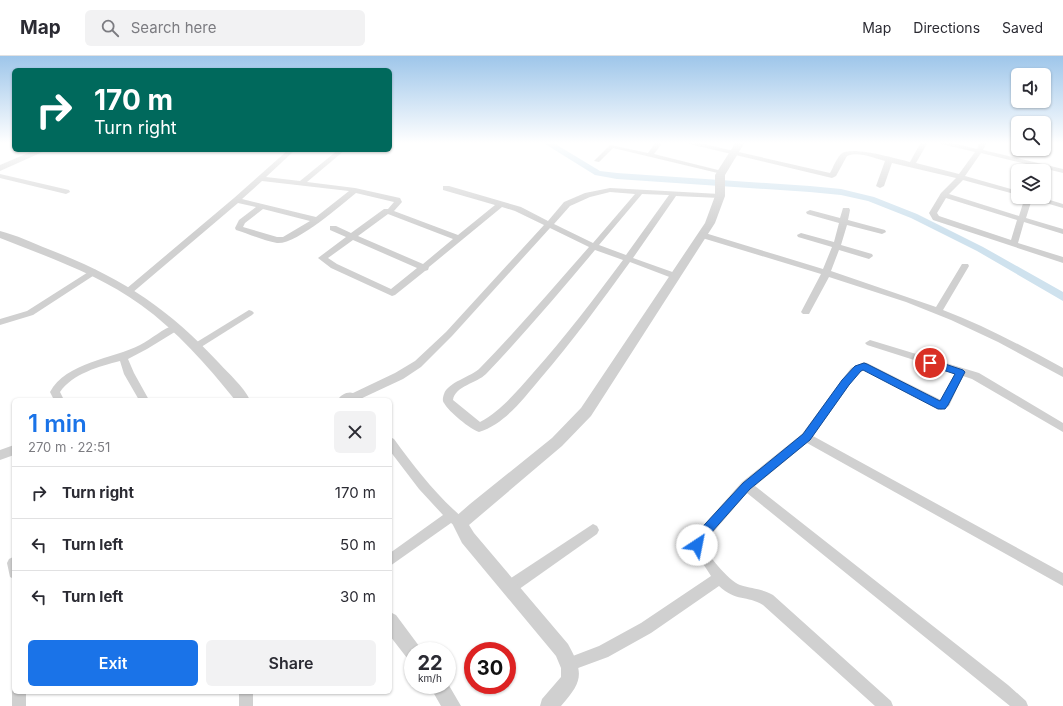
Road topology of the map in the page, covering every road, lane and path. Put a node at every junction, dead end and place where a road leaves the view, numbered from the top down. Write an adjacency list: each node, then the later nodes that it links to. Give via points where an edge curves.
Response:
1 (267, 172): 13 (street)
2 (315, 172): 14 (street)
3 (711, 172): 10 (street)
4 (722, 172): 10 (street)
5 (816, 172): 6 (street, via 832,176)
6 (834, 172)
7 (884, 172): 15 (street)
8 (943, 172): 12 (street)
9 (964, 172): 12 (street)
10 (720, 175): 22 (street)
11 (0, 176): 19 (street)
12 (961, 177): 18 (street); 23 (street)
13 (261, 178): 14 (street); 24 (street)
14 (303, 182): 17 (street)
15 (880, 186)
16 (446, 188): 26 (street)
17 (354, 190): 31 (street, via 397,200); 33 (street)
18 (1011, 191)
19 (66, 192)
20 (640, 192): 21 (street); 36 (street, via 610,190 577,199 568,204); 47 (street)
21 (674, 193): 22 (street); 49 (street)
22 (720, 194): 42 (street, via 710,223)
23 (944, 196): 34 (street); 45 (street, via 933,211 936,218)
24 (238, 200): 28 (street); 56 (street)
25 (1051, 203): 29 (street)
26 (501, 204): 36 (street, via 518,209); 44 (street)
27 (1027, 204): 34 (street)
28 (262, 206): 33 (street); 33 (street, via 242,222 239,228 277,240 285,240)
29 (1063, 206)
30 (846, 210): 35 (street)
31 (390, 211): 43 (street, via 383,213); 44 (street)
32 (810, 212): 35 (street)
33 (317, 220)
34 (1021, 220): 39 (street); 45 (street)
35 (844, 222): 38 (street); 46 (street)
36 (548, 224): 47 (street); 70 (street, via 449,334 418,364)
37 (333, 228): 43 (street)
38 (882, 232)
39 (1063, 232)
40 (0, 234): 53 (street)
41 (801, 234): 46 (street)
42 (702, 235): 54 (street); 55 (street)
43 (353, 236): 52 (street); 52 (street, via 323,256 324,261 392,293)
44 (460, 239): 52 (street)
45 (1014, 244): 50 (street)
46 (838, 245): 48 (street); 54 (street)
47 (593, 246): 49 (street); 49 (street, via 494,361 478,376 459,385 450,394 448,401 479,428 485,427 527,388 588,314)
48 (869, 256)
49 (628, 259): 55 (street)
50 (1063, 260)
51 (965, 266): 57 (street)
52 (425, 268)
53 (93, 272): 56 (street); 60 (street, via 30,313)
54 (827, 272): 57 (street); 58 (street)
55 (676, 276): 77 (street, via 601,391 573,428 544,455)
56 (129, 291): 61 (street, via 156,310)
57 (938, 311): 66 (street, via 985,331)
58 (806, 312)
59 (249, 313): 63 (street)
60 (0, 322)
61 (175, 328): 63 (street); 64 (street)
62 (870, 343): 65 (street)
63 (195, 347): 69 (street)
64 (123, 357): 67 (street, via 97,364 64,381 55,392); 68 (street, via 129,374)
65 (960, 372): 71 (street, via 982,380); 72 (street, via 941,406 864,366 858,368)
66 (1063, 373)
67 (58, 398)
68 (143, 398)
69 (241, 398)
70 (357, 398)
71 (1063, 428)
72 (806, 437): 76 (street); 81 (street)
73 (392, 445): 77 (street, via 415,475)
74 (12, 451): 75 (street)
75 (0, 455)
76 (746, 486): 80 (street, via 698,540 697,545 701,554); 94 (street)
77 (456, 520): 79 (street); 82 (street)
78 (593, 530): 82 (street)
79 (392, 559)
80 (721, 578): 85 (street, via 646,628 603,652); 93 (street, via 735,590 756,593 768,600)
81 (1063, 580)
82 (510, 587): 85 (street, via 562,650)
83 (392, 624): 84 (street)
84 (406, 642)
85 (570, 664): 92 (street, via 571,677)
86 (19, 694): 89 (street)
87 (246, 694): 90 (street)
88 (444, 694): 91 (street)
89 (19, 706)
90 (246, 706)
91 (452, 706)
92 (549, 706)
93 (886, 706)
94 (1021, 706)

